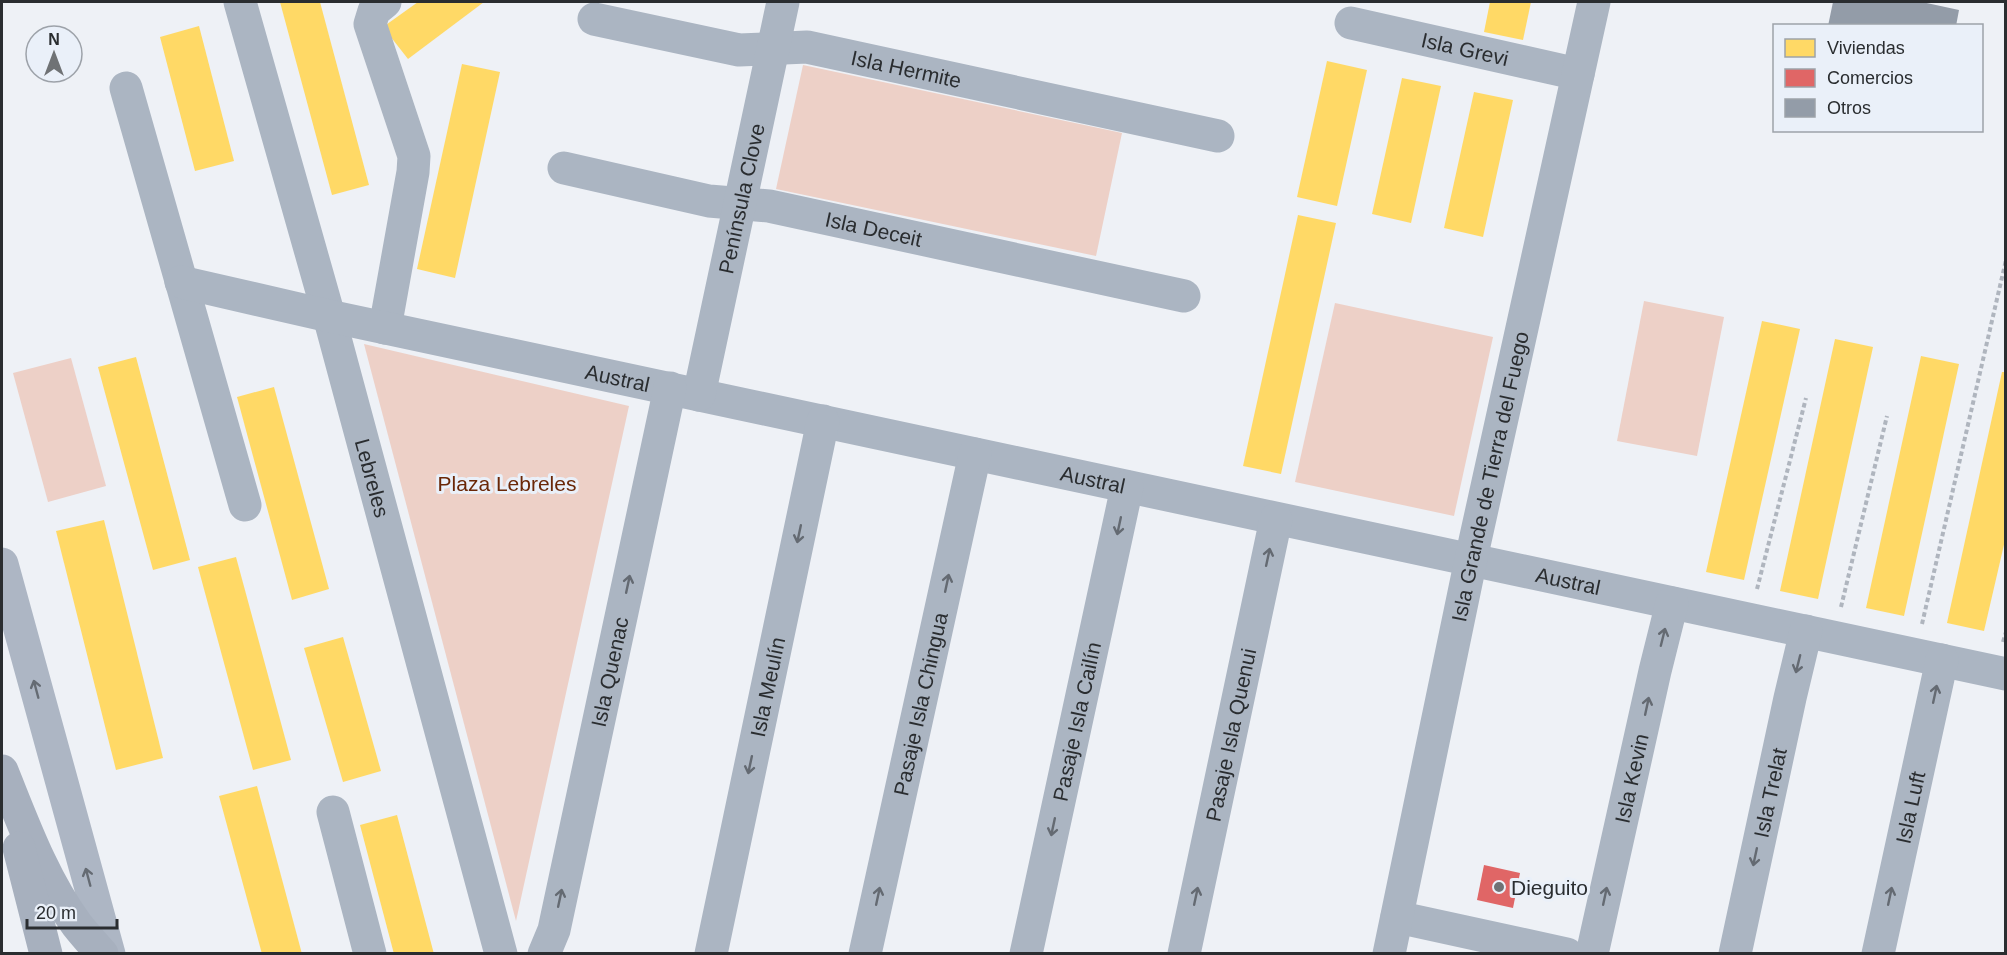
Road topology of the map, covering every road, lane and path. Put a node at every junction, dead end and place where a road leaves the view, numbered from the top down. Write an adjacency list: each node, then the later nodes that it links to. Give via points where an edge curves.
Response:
1 (240, 2): 16 (street, Lebreles)
2 (385, 2): 17 (street, via 374,11 370,24 414,156)
3 (783, 2): 7 (street, Península Clove)
4 (1594, 2): 8 (street, Isla Grande de Tierra del Fuego)
5 (594, 20): 7 (street, Isla Hermite, via 739,50)
6 (1351, 23): 8 (street, Isla Grevi)
7 (773, 48): 10 (street, Isla Hermite, via 807,47); 12 (street, Península Clove)
8 (1578, 74): 26 (street, Isla Grande de Tierra del Fuego)
9 (126, 88): 14 (street)
10 (1218, 136)
11 (564, 168): 12 (street, Isla Deceit, via 709,201)
12 (740, 204): 15 (street, Isla Deceit, via 770,206); 18 (street, Península Clove)
13 (2006, 260): 31 (path)
14 (181, 282): 16 (street, Austral); 24 (street)
15 (1184, 296)
16 (329, 316): 17 (street, Austral); 41 (street, Lebreles)
17 (385, 328): 18 (street, Austral)
18 (684, 392): 21 (street, Austral); 42 (street, Isla Quenac, one-way to 18, via 554,930)
19 (1806, 398): 29 (path)
20 (1887, 416): 30 (path)
21 (823, 421): 22 (street, Austral); 43 (street, Isla Meulín, one-way to 43)
22 (975, 454): 23 (street, Austral); 44 (street, Pasaje Isla Chingua, one-way to 22)
23 (1127, 487): 25 (street, Austral); 45 (street, Pasaje Isla Cailín, one-way to 45)
24 (245, 505)
25 (1276, 519): 26 (street, Austral); 46 (street, Pasaje Isla Quenui, one-way to 25)
26 (1471, 559): 28 (street, Austral); 36 (street, Isla Grande de Tierra del Fuego)
27 (2, 564): 39 (main road, one-way to 27)
28 (1672, 603): 29 (street, Austral); 49 (street, Isla Kevin, one-way to 28)
29 (1750, 619): 30 (street, Austral)
30 (1820, 634): 31 (street, Austral); 50 (street, Isla Trelat, one-way to 50, via 1790,698)
31 (1929, 657): 32 (street, Austral); 51 (street, Isla Luft, one-way to 31)
32 (2006, 674)
33 (2, 771): 38 (highway, via 54,887)
34 (2, 779): 37 (highway)
35 (333, 812): 40 (street)
36 (1397, 917): 47 (street, Isla Grande de Tierra del Fuego); 48 (street)
37 (46, 954)
38 (102, 954)
39 (109, 954)
40 (370, 954)
41 (501, 954)
42 (544, 954)
43 (711, 954)
44 (865, 954)
45 (1026, 954)
46 (1184, 954)
47 (1389, 954)
48 (1567, 954)
49 (1593, 954)
50 (1734, 954)
51 (1878, 954)

